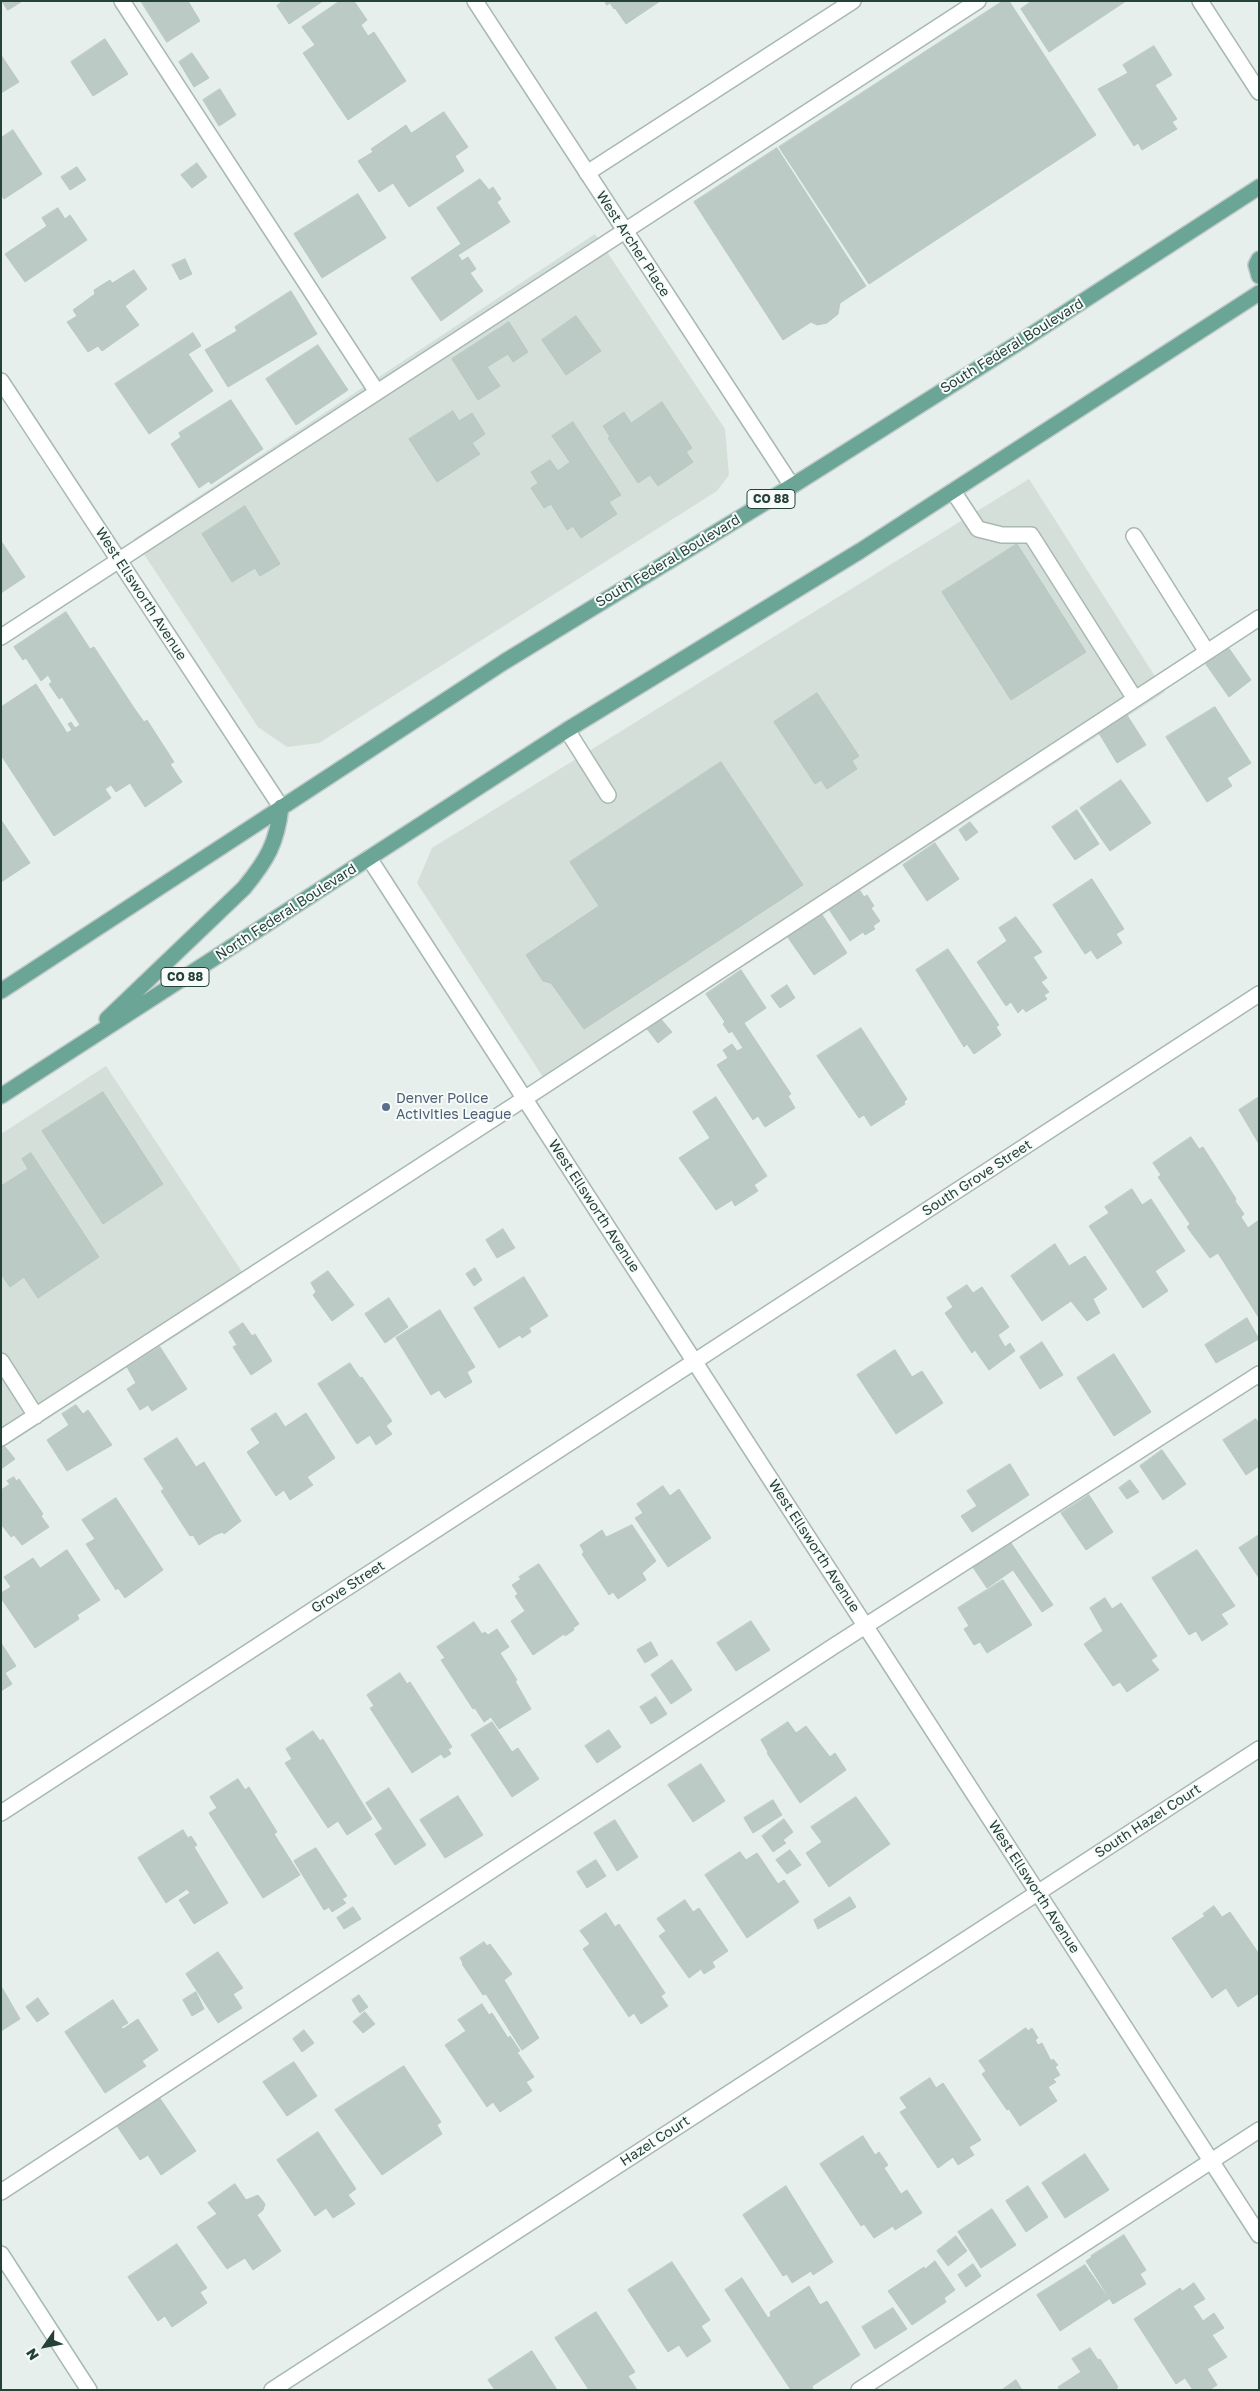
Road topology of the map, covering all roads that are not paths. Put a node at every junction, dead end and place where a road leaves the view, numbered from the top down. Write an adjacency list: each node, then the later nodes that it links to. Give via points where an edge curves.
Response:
1 (122, 1): 14 (street)
2 (474, 1): 7 (street, West Archer Place)
3 (853, 1): 7 (street)
4 (978, 1): 9 (street)
5 (1200, 1): 6 (street)
6 (1259, 92)
7 (587, 173): 9 (street, West Archer Place)
8 (1259, 187): 15 (main road, South Federal Boulevard / CO 88)
9 (625, 231): 14 (street); 15 (street, West Archer Place)
10 (1259, 260): 11 (main road, via 1256,266)
11 (1259, 276)
12 (1259, 293): 16 (main road, CO 88)
13 (1, 380): 18 (street, West Ellsworth Avenue)
14 (377, 392): 18 (street)
15 (792, 486): 25 (main road, South Federal Boulevard / CO 88, via 512,657)
16 (953, 491): 22 (street, via 978,529 1002,535 1030,536); 23 (main road, CO 88)
17 (1134, 536): 21 (street)
18 (120, 561): 20 (street); 25 (street, West Ellsworth Avenue)
19 (1259, 618): 21 (street)
20 (1, 637)
21 (1207, 652): 22 (street)
22 (1135, 699): 31 (street)
23 (568, 730): 24 (street); 26 (main road, CO 88)
24 (608, 795)
25 (281, 807): 27 (main road, CO 88); 29 (main road, via 274,845 244,888)
26 (369, 858): 29 (main road, North Federal Boulevard / CO 88); 31 (street, West Ellsworth Avenue)
27 (1, 991)
28 (1259, 994): 33 (street, South Grove Street)
29 (81, 1044): 30 (main road, North Federal Boulevard / CO 88)
30 (1, 1096)
31 (524, 1099): 33 (street, West Ellsworth Avenue); 35 (street)
32 (1, 1361): 35 (street)
33 (695, 1362): 37 (street, West Ellsworth Avenue); 39 (street, Grove Street)
34 (1259, 1374): 37 (street)
35 (36, 1416): 36 (street)
36 (1, 1438)
37 (865, 1626): 40 (street, West Ellsworth Avenue); 43 (street)
38 (1259, 1749): 40 (street, South Hazel Court)
39 (1, 1813)
40 (1038, 1893): 42 (street, West Ellsworth Avenue); 47 (street, Hazel Court)
41 (1259, 2130): 42 (street)
42 (1211, 2161): 44 (street, West Ellsworth Avenue); 48 (street)
43 (1, 2192)
44 (1259, 2235)
45 (1, 2254): 46 (street)
46 (89, 2390)
47 (272, 2390)
48 (859, 2390)

